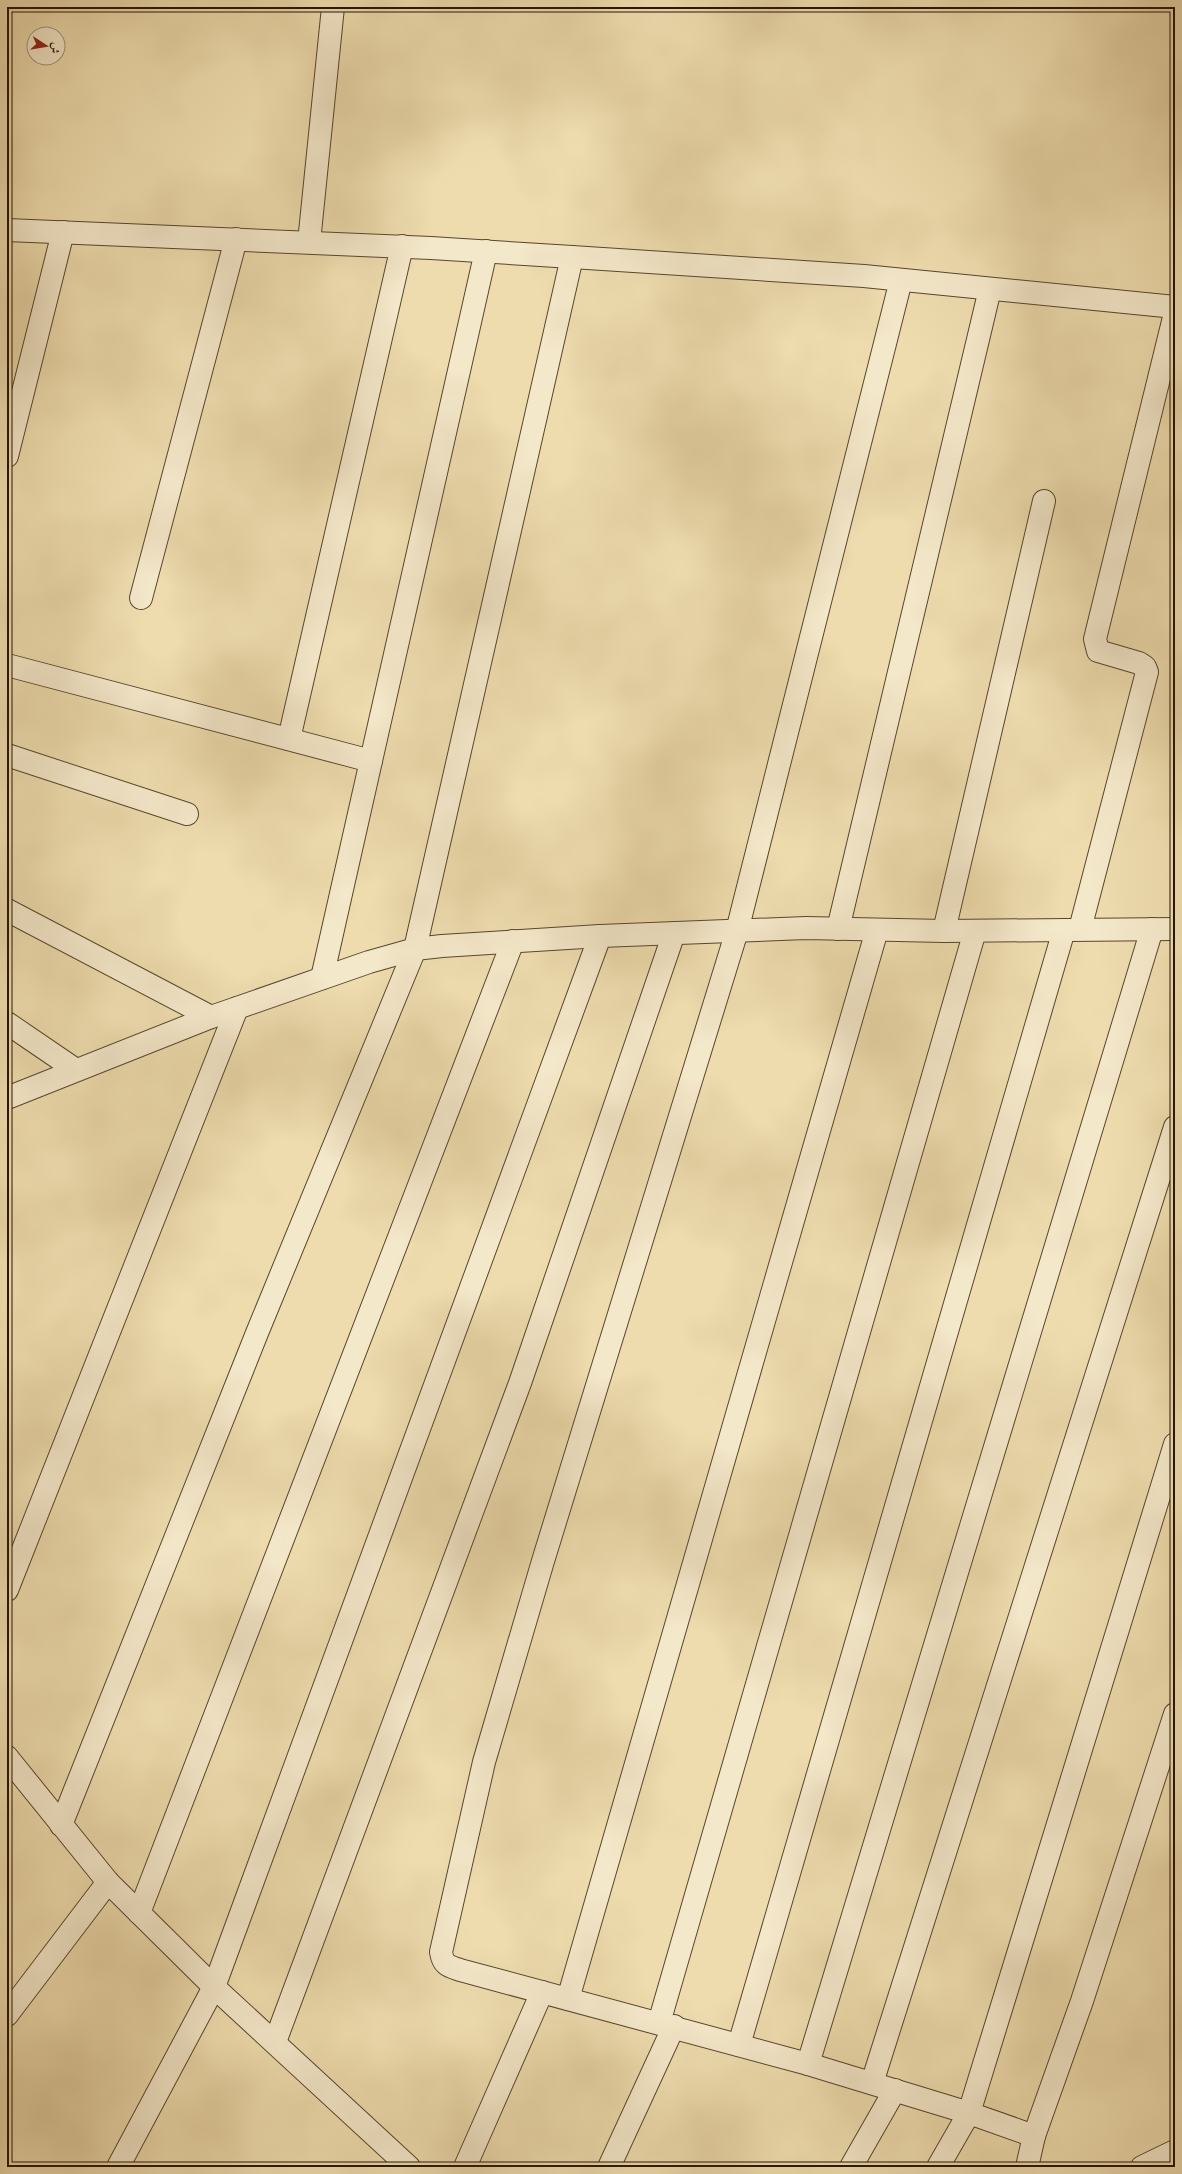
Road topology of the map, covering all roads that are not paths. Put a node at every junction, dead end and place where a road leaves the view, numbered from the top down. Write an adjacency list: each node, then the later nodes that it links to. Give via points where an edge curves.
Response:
1 (333, 7): 5 (street)
2 (7, 230): 3 (street)
3 (63, 232): 4 (street); 13 (street)
4 (236, 239): 5 (street); 15 (street)
5 (309, 242): 6 (street)
6 (402, 246): 7 (street); 17 (street)
7 (486, 251): 8 (street); 19 (street)
8 (572, 257): 9 (street); 33 (street)
9 (901, 280): 10 (street); 27 (street)
10 (990, 289): 11 (street); 22 (street)
11 (1175, 307)
12 (1175, 313): 23 (street, via 1095,639 1098,651 1139,664 1147,672)
13 (7, 456)
14 (1044, 501): 28 (street)
15 (141, 598)
16 (7, 665): 17 (street)
17 (289, 739): 19 (street)
18 (7, 755): 20 (street)
19 (371, 761): 34 (street)
20 (187, 814)
21 (7, 910): 36 (street)
22 (838, 929): 26 (street); 27 (street)
23 (1072, 929): 24 (street); 29 (street); 54 (street)
24 (1152, 929): 25 (street); 55 (street)
25 (1175, 929)
26 (877, 930): 28 (street); 50 (street)
27 (737, 931): 30 (street); 49 (street, via 486,1754 441,1952 446,1966)
28 (944, 931): 29 (street)
29 (975, 931): 52 (street)
30 (674, 933): 31 (street); 53 (street, via 520,1383)
31 (600, 936): 32 (street); 48 (street)
32 (513, 941): 33 (street); 47 (street)
33 (415, 949): 34 (street); 45 (street, via 257,1333)
34 (322, 978): 35 (street)
35 (237, 1008): 36 (street); 42 (street)
36 (211, 1017): 38 (street)
37 (7, 1023): 38 (street)
38 (76, 1070): 39 (street)
39 (7, 1098)
40 (1175, 1127): 56 (street)
41 (1175, 1444): 58 (street)
42 (7, 1590)
43 (1175, 1714): 59 (street, via 1082,2001)
44 (7, 1757): 45 (street)
45 (61, 1825): 46 (street)
46 (108, 1882): 47 (street); 51 (street)
47 (139, 1913): 48 (street)
48 (214, 1987): 53 (street); 61 (street)
49 (542, 1992): 50 (street); 63 (street)
50 (568, 1999): 52 (street)
51 (7, 2015)
52 (667, 2025): 54 (street); 64 (street)
53 (275, 2042): 62 (street)
54 (739, 2045): 55 (street)
55 (808, 2064): 56 (street)
56 (872, 2083): 57 (street)
57 (895, 2090): 58 (street); 65 (street)
58 (969, 2113): 59 (street); 66 (street)
59 (1034, 2136): 67 (street)
60 (1175, 2151): 68 (street)
61 (118, 2167)
62 (408, 2167)
63 (465, 2167)
64 (609, 2167)
65 (850, 2167)
66 (938, 2167)
67 (1027, 2167)
68 (1142, 2167)

